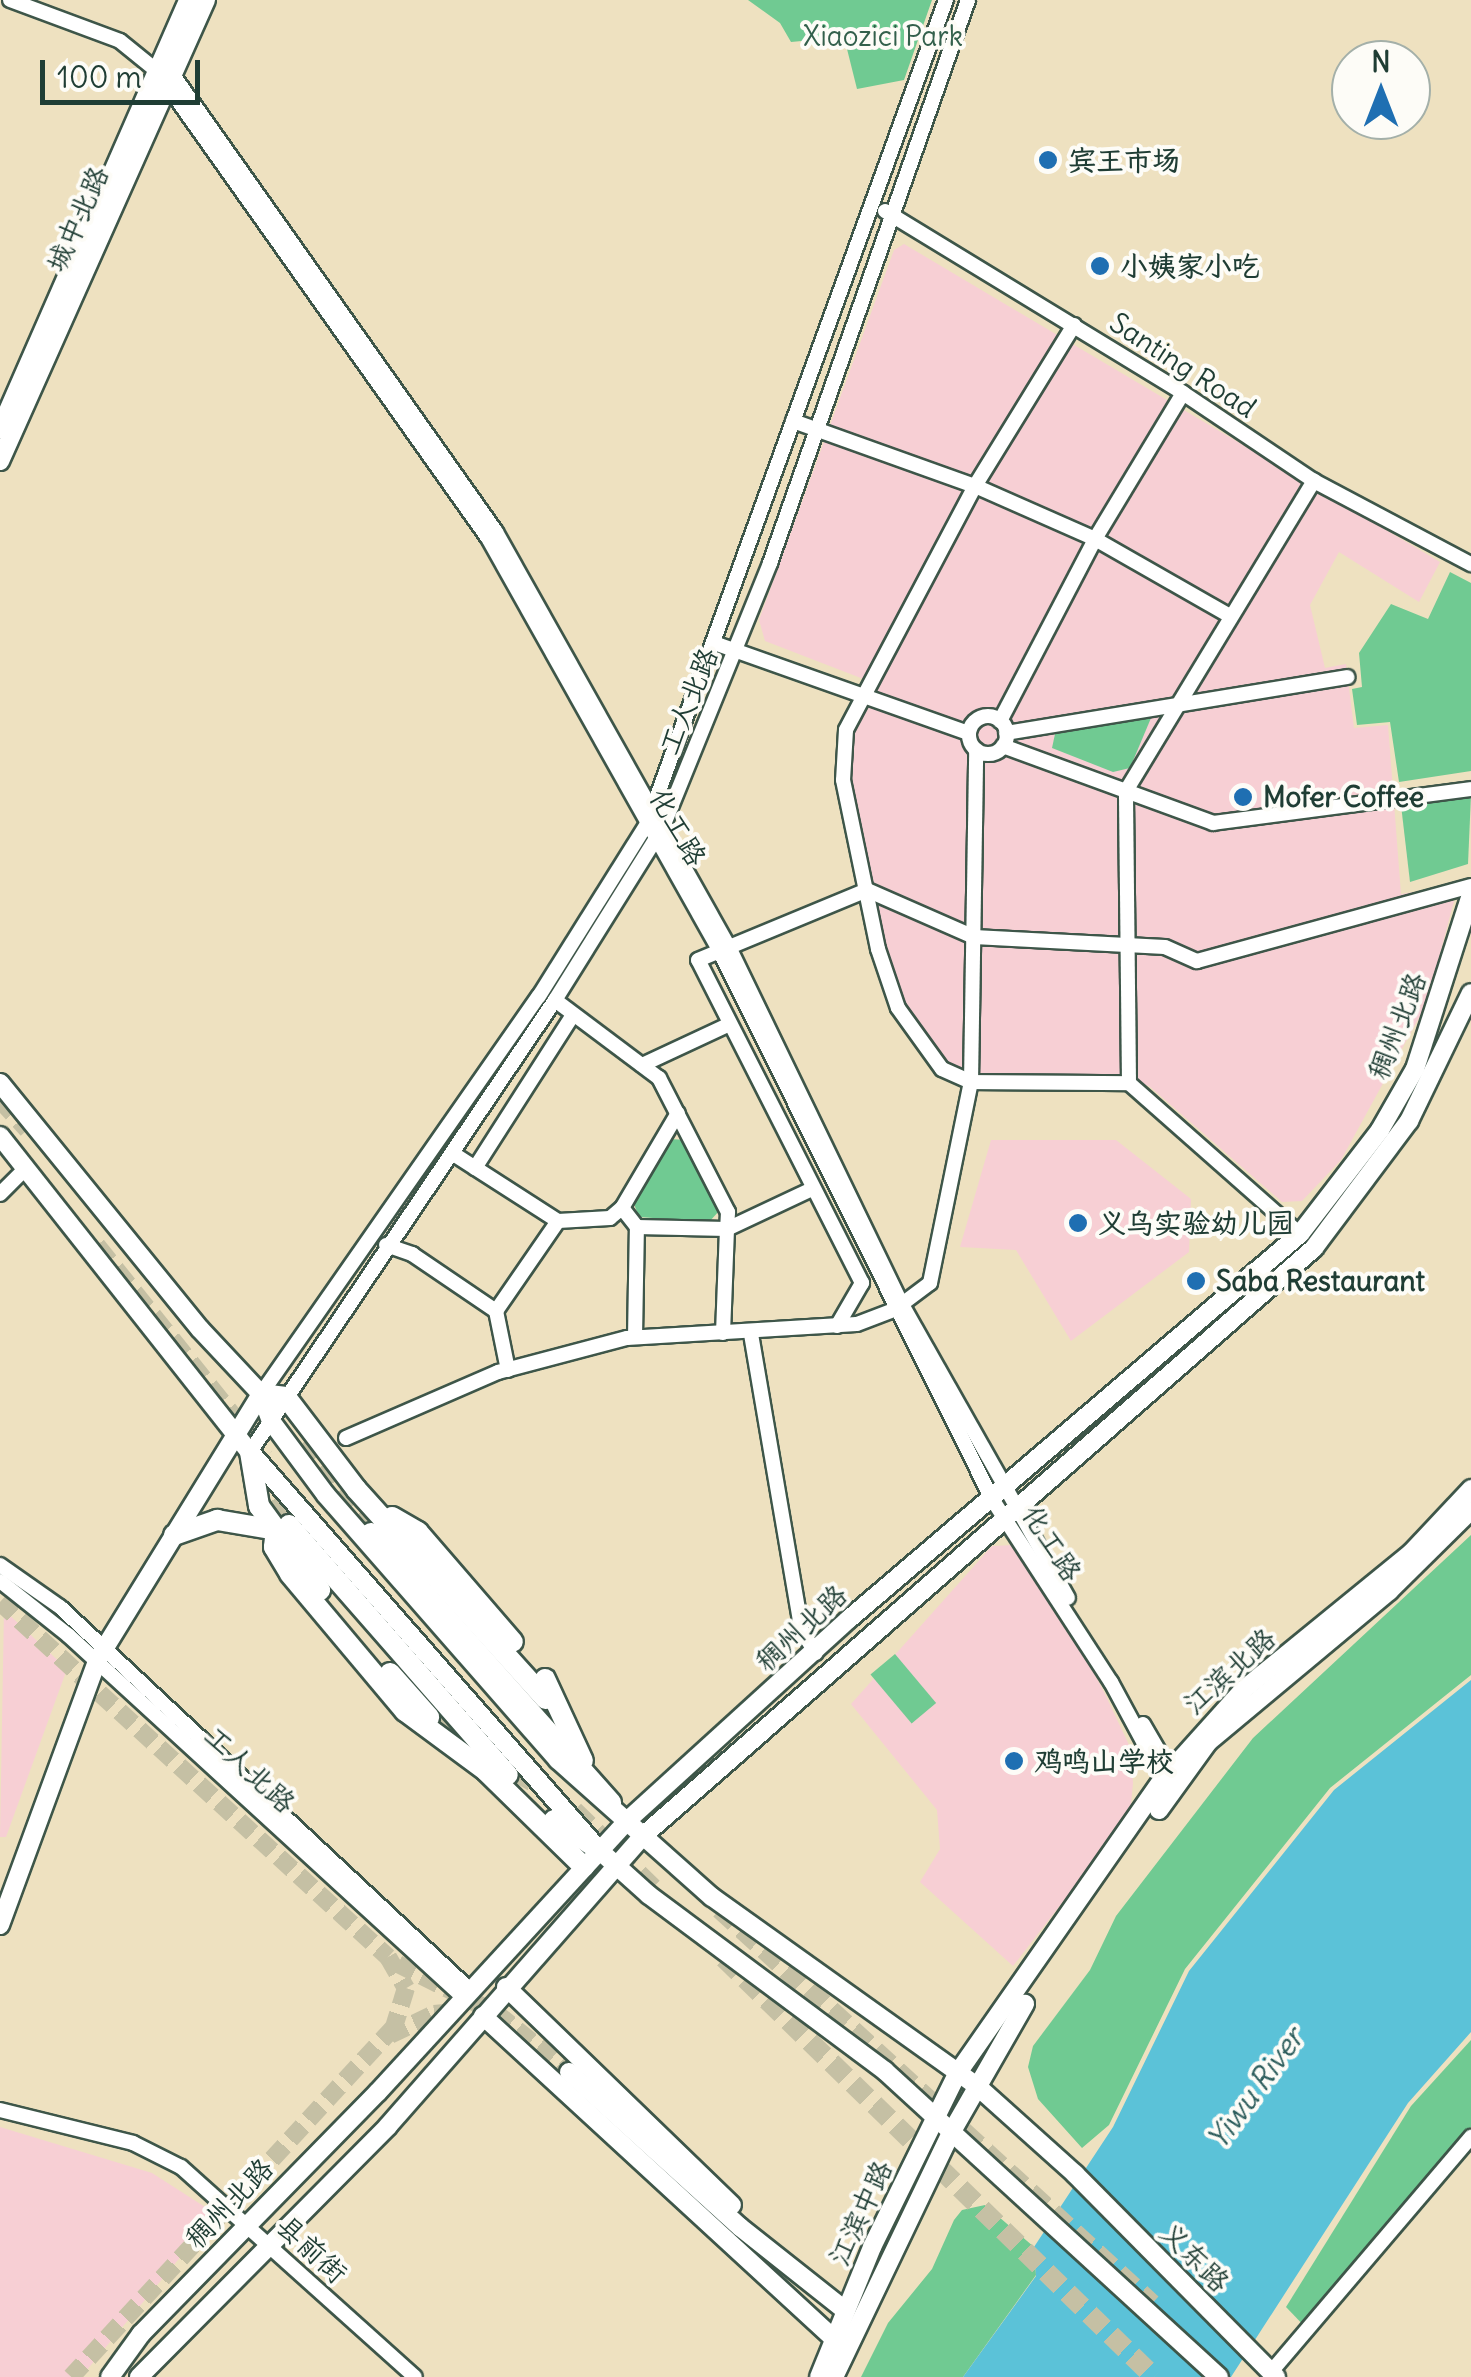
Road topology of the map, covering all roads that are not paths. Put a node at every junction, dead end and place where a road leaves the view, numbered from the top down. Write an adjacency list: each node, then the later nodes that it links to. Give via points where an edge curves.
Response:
1 (10, 0): 6 (street, 化工路, via 120,41)
2 (188, 0): 6 (main road, 城中北路)
3 (206, 0): 6 (main road, 城中北路)
4 (946, 0): 7 (street, 工人北路)
5 (968, 0): 8 (street, 工人北路)
6 (164, 72): 12 (main road, 城中北路); 14 (main road, 城中北路); 31 (street, 化工路, via 496,532); 32 (street, 化工路, via 488,538)
7 (873, 201): 8 (street, Santing Road); 11 (street, 工人北路)
8 (891, 216): 9 (street, Santing Road); 13 (street, 工人北路)
9 (1074, 324): 10 (street, Santing Road); 16 (street)
10 (1183, 392): 15 (street, Santing Road); 17 (street)
11 (793, 422): 13 (street); 20 (street, 工人北路)
12 (0, 429)
13 (815, 430): 16 (street); 21 (street, 工人北路)
14 (0, 461)
15 (1314, 481): 18 (street, Santing Road); 19 (street)
16 (975, 486): 17 (street); 23 (street)
17 (1094, 539): 19 (street); 26 (street)
18 (1471, 564)
19 (1228, 615): 24 (street)
20 (716, 644): 21 (street); 31 (street, 工人北路)
21 (736, 650): 23 (street); 33 (street, 工人北路)
22 (1346, 677): 24 (street)
23 (864, 696): 25 (street); 35 (street, via 842,755)
24 (1176, 704): 26 (street); 30 (street)
25 (969, 734): 26 (street, via 978,719); 27 (street)
26 (1001, 738): 27 (street); 28 (street); 30 (street)
27 (976, 750): 28 (street)
28 (976, 788): 37 (street)
29 (1471, 788): 30 (street, via 1212,822)
30 (1126, 791): 38 (street)
31 (653, 808): 32 (street, 工人北路); 33 (street, 化工路)
32 (647, 824): 33 (street, 化工路); 70 (street, 工人北路, via 506,1044)
33 (660, 832): 39 (street, 化工路); 41 (street, 工人北路)
34 (1471, 886): 38 (street, via 1197,961 1165,947)
35 (867, 890): 37 (street); 39 (street); 46 (street, via 898,1008 942,1069)
36 (1471, 895): 61 (main road, 稠州北路, via 1415,1069 1380,1130)
37 (974, 937): 38 (street); 46 (street)
38 (1128, 944): 48 (street)
39 (724, 950): 43 (street, via 698,960); 63 (street, 化工路)
40 (1471, 993): 80 (main road, 稠州北路, via 1410,1121 1314,1248)
41 (555, 1000): 42 (street); 45 (street, 工人北路)
42 (573, 1015): 44 (street); 49 (street)
43 (730, 1024): 44 (street); 55 (street)
44 (642, 1065): 50 (street, via 659,1078)
45 (501, 1078): 49 (street); 52 (street, 工人北路)
46 (972, 1082): 48 (street); 63 (street, via 930,1282)
47 (0, 1083): 70 (main road)
48 (1130, 1083): 61 (street)
49 (525, 1091): 54 (street)
50 (678, 1114): 57 (street); 60 (street, via 728,1212)
51 (0, 1136): 53 (main road)
52 (452, 1153): 54 (street); 62 (street, 工人北路)
53 (26, 1168): 56 (street); 73 (main road)
54 (476, 1168): 58 (street)
55 (812, 1189): 60 (street); 65 (street, via 862,1282)
56 (0, 1194)
57 (622, 1208): 58 (street, via 610,1218); 59 (street)
58 (558, 1222): 64 (street)
59 (637, 1226): 60 (street); 68 (street)
60 (727, 1229): 66 (street)
61 (1300, 1234): 77 (main road, 稠州北路)
62 (386, 1245): 64 (street, via 412,1254); 71 (street, 工人北路)
63 (897, 1306): 65 (street); 77 (street, 化工路)
64 (496, 1311): 69 (street)
65 (838, 1326): 67 (street)
66 (724, 1333): 67 (street); 68 (street)
67 (751, 1334): 86 (street, via 802,1631)
68 (635, 1337): 69 (street)
69 (508, 1370): 74 (street)
70 (261, 1394): 71 (highway); 72 (main road, 义东路); 73 (main road)
71 (286, 1397): 72 (street, 工人北路); 79 (highway)
72 (271, 1421): 75 (street, 工人北路); 92 (main road, 义东路, via 406,1590 558,1760)
73 (236, 1433): 75 (main road); 83 (main road)
74 (346, 1438)
75 (250, 1452): 81 (highway, via 259,1506); 95 (main road)
76 (1471, 1489): 91 (main road, 江滨北路, via 1411,1553 1244,1690)
77 (998, 1495): 80 (street, 化工路); 86 (main road, 稠州北路)
78 (1471, 1510): 91 (main road, 江滨北路, via 1389,1591)
79 (378, 1511): 88 (highway); 90 (highway, via 418,1532 557,1694)
80 (1012, 1515): 91 (street, 化工路); 94 (main road, 稠州北路)
81 (282, 1528): 83 (highway, via 218,1520); 89 (highway); 95 (highway, via 445,1710 567,1833); 97 (highway, via 274,1547 290,1574 405,1712 486,1770)
82 (371, 1533): 90 (highway)
83 (174, 1535): 87 (main road)
84 (0, 1565): 87 (street, via 60,1607)
85 (0, 1581): 87 (street)
86 (816, 1654): 93 (main road, 稠州北路)
87 (100, 1656): 98 (main road); 100 (street)
88 (546, 1699)
89 (429, 1717)
90 (593, 1781): 92 (highway)
91 (1170, 1781): 102 (main road, 江滨北路); 103 (main road, 江滨北路)
92 (611, 1802): 93 (main road, 义东路)
93 (629, 1818): 94 (main road, 义东路); 95 (main road, 稠州北路)
94 (644, 1835): 96 (main road, 稠州北路); 102 (main road, 义东路, via 712,1897)
95 (598, 1850): 96 (main road); 97 (main road, 稠州北路)
96 (617, 1864): 99 (main road, 稠州北路); 105 (main road, via 885,2071)
97 (584, 1867): 100 (main road, 稠州北路)
98 (0, 1925)
99 (506, 1987): 101 (main road, 稠州北路); 109 (main road)
100 (468, 1994): 108 (main road, 稠州北路)
101 (483, 2016): 110 (main road, 稠州北路); 111 (main road)
102 (957, 2074): 103 (main road, 义东路); 105 (main road, 江滨中路)
103 (977, 2086): 106 (main road, 江滨中路); 116 (main road, 义东路, via 1075,2174)
104 (0, 2110): 108 (street, 县前街, via 133,2143 181,2167)
105 (935, 2118): 106 (main road); 114 (main road, 江滨中路)
106 (951, 2133): 121 (main road, 江滨中路); 122 (main road)
107 (1470, 2142): 116 (street)
108 (248, 2222): 110 (street, 县前街); 117 (main road, 稠州北路, via 141,2334)
109 (766, 2242): 111 (main road, via 740,2227 565,2075 736,2238); 112 (main road)
110 (272, 2247): 118 (main road, 稠州北路); 119 (street, 县前街)
111 (750, 2260): 113 (main road)
112 (788, 2260): 113 (main road, via 788,2279); 114 (main road)
113 (772, 2281): 115 (main road)
114 (846, 2311): 115 (main road, 江滨中路)
115 (837, 2341): 120 (main road, 江滨中路)
116 (1274, 2375)
117 (110, 2377)
118 (139, 2377)
119 (415, 2377)
120 (819, 2377)
121 (834, 2377)
122 (1220, 2377)

